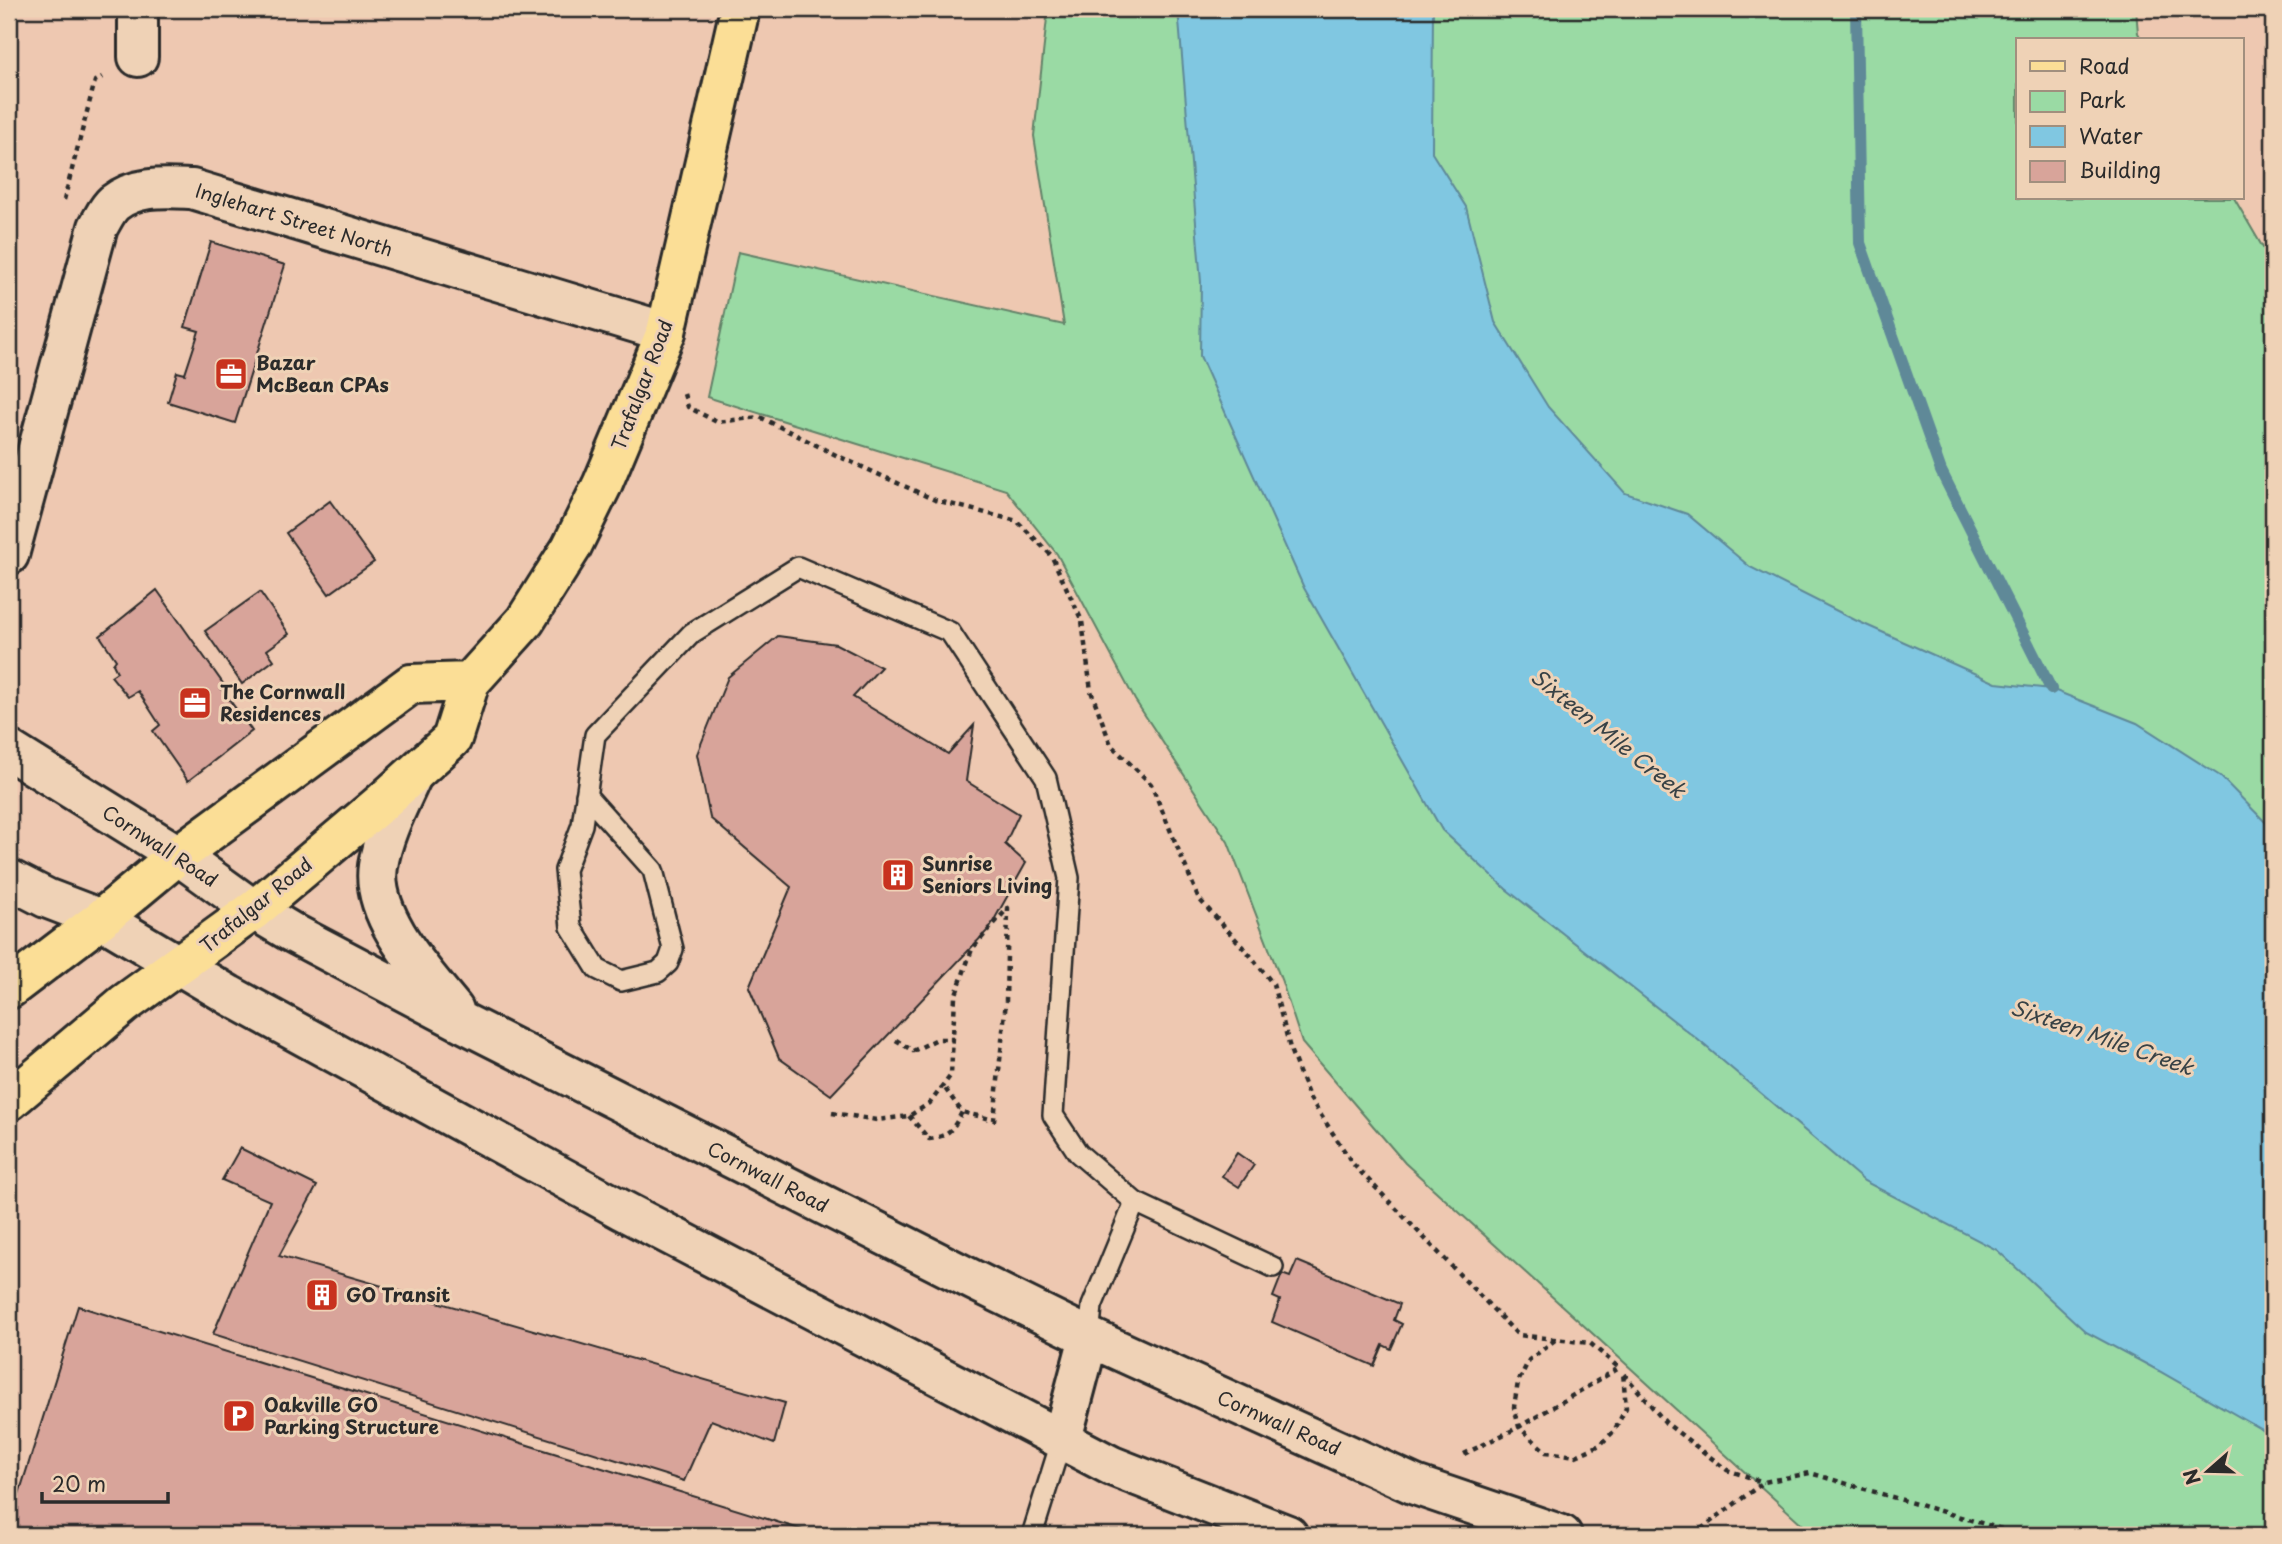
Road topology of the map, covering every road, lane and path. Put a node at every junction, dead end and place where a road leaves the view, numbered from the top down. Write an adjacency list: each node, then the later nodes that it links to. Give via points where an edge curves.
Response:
1 (138, 9): 3 (main road)
2 (740, 9): 5 (main road, Trafalgar Road)
3 (138, 57): 4 (path, via 95,81 63,205)
4 (97, 227): 5 (main road, Inglehart Street North, via 113,204 131,193 156,187 192,189); 6 (main road, Inglehart Street North)
5 (666, 332): 7 (main road, Trafalgar Road, via 571,548 525,621); 28 (path, via 688,407 717,422 760,417 935,499 1017,522 1051,555 1082,621 1091,691 1111,745 1151,784 1199,899 1273,984 1309,1097 1353,1164 1518,1335)
6 (9, 555)
7 (470, 682): 9 (main road, Trafalgar Road, via 452,739); 11 (main road, via 411,684)
8 (9, 750): 11 (main road, Cornwall Road)
9 (412, 776): 13 (main road, Trafalgar Road); 17 (main road, via 383,844 377,869 379,888 397,938)
10 (586, 795): 10 (lane, via 582,825 565,870 571,927 597,969 621,981 658,972 673,949 653,870); 25 (lane, via 595,735 692,633 798,567 950,632 1046,778 1069,878 1054,1115 1078,1153)
11 (178, 855): 13 (main road, Cornwall Road); 14 (main road)
12 (9, 879): 14 (main road)
13 (254, 910): 15 (main road, Trafalgar Road); 17 (main road, Cornwall Road)
14 (101, 919): 15 (main road); 16 (main road)
15 (179, 966): 21 (main road, Trafalgar Road, via 124,1004); 32 (main road, via 622,1210)
16 (9, 989)
17 (464, 1023): 27 (main road, Cornwall Road)
18 (896, 1040): 19 (path, via 914,1051 937,1039)
19 (953, 1040): 20 (path, via 951,1075); 22 (path, via 955,997 972,949 1008,908 1006,1002 994,1120)
20 (944, 1087): 22 (path); 24 (path)
21 (9, 1101)
22 (962, 1112): 24 (path, via 942,1137 929,1139)
23 (832, 1114): 24 (path, via 877,1120)
24 (909, 1116)
25 (1135, 1202): 26 (lane); 27 (lane, via 1092,1306)
26 (1273, 1267)
27 (1089, 1337): 32 (main road); 37 (main road, Cornwall Road, via 1415,1485)
28 (1556, 1339): 29 (path, via 1590,1343); 31 (path, via 1529,1360 1518,1382 1514,1407)
29 (1619, 1368): 30 (path); 31 (path)
30 (1623, 1373): 31 (path, via 1626,1408 1600,1445 1576,1456 1546,1452); 34 (path, via 1666,1423 1727,1470)
31 (1519, 1427): 33 (path)
32 (1062, 1439): 35 (lane); 36 (main road, via 1112,1466)
33 (1456, 1458)
34 (1764, 1482): 38 (path); 39 (path, via 1810,1473)
35 (1032, 1535)
36 (1288, 1535)
37 (1562, 1535)
38 (1693, 1535)
39 (2022, 1535)

